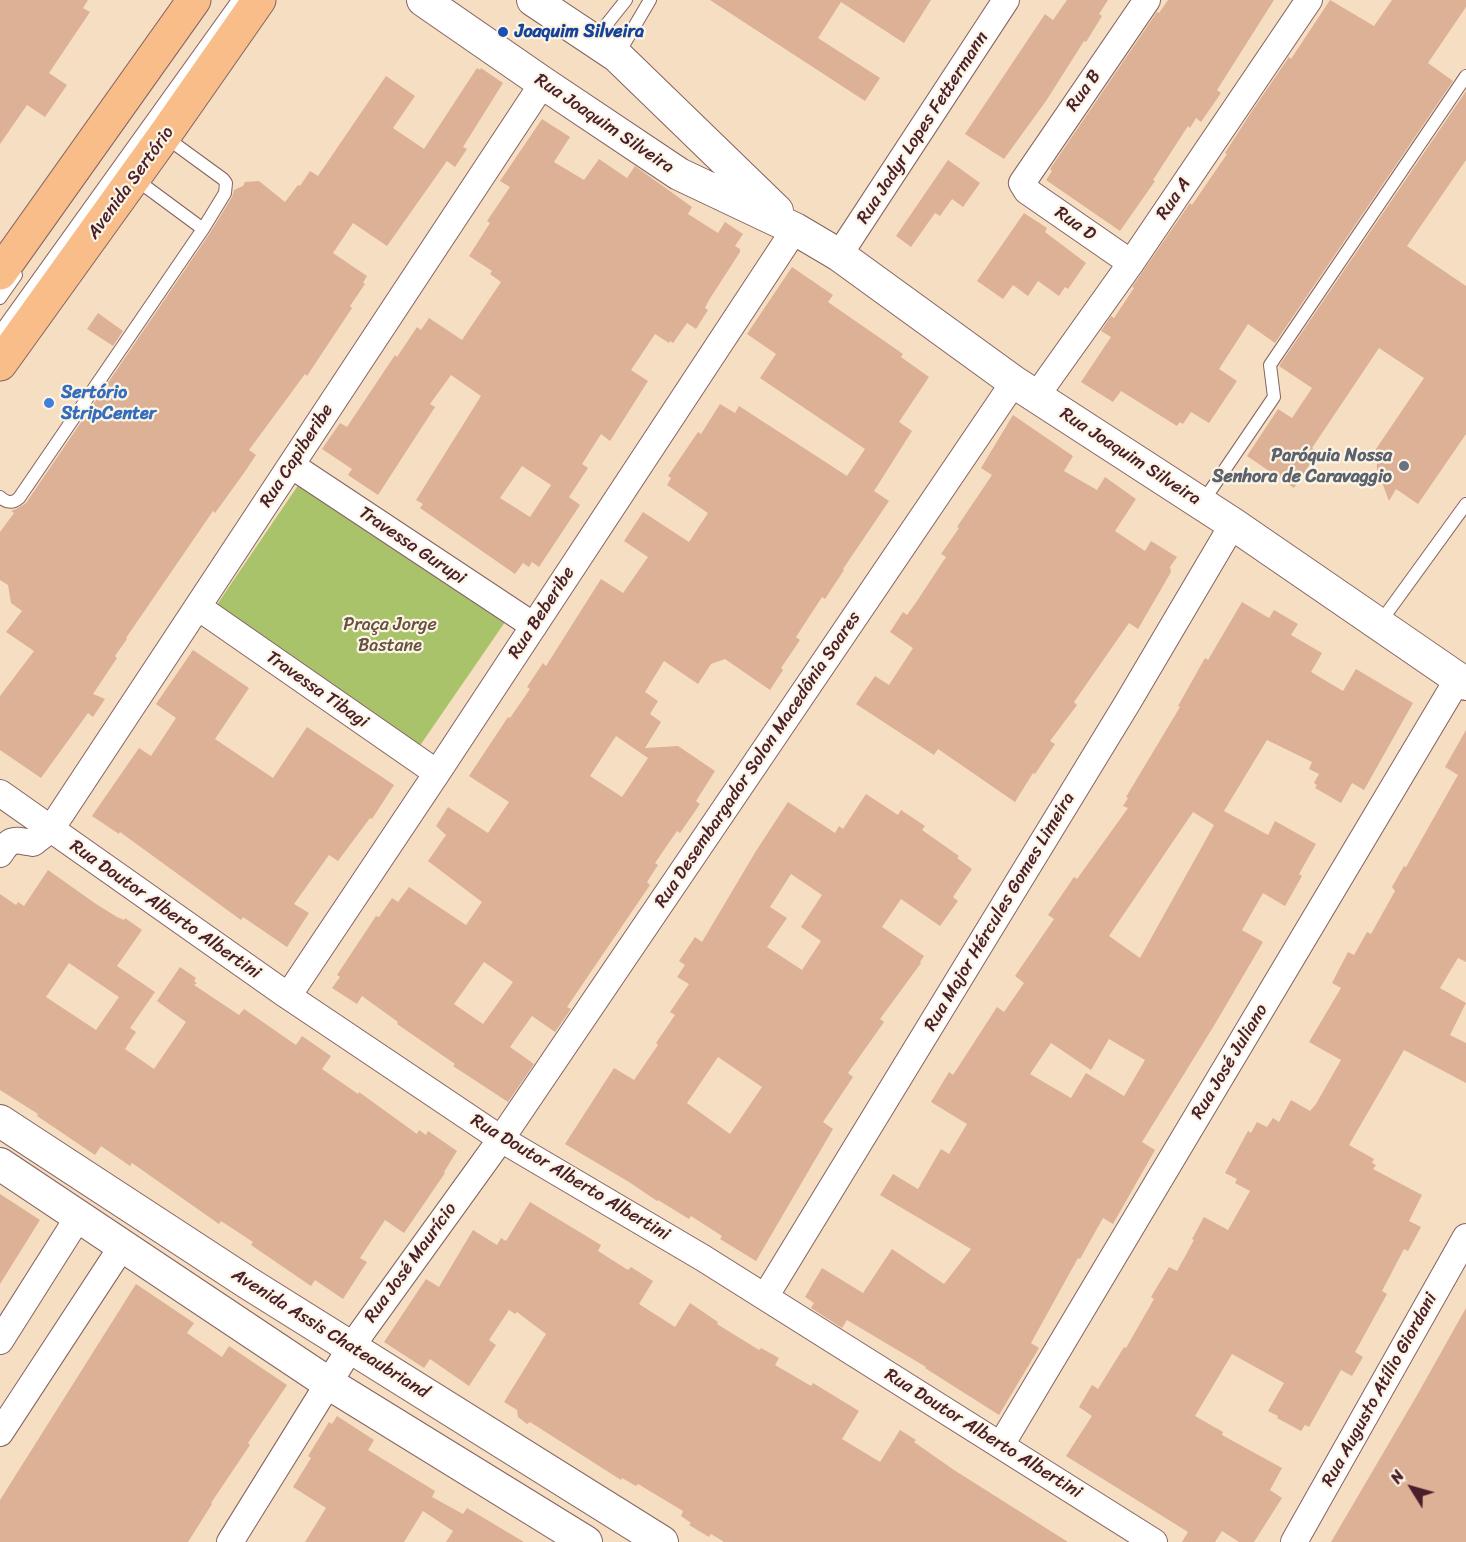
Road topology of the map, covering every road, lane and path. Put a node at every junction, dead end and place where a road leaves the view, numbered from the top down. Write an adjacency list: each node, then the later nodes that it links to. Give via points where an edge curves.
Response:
1 (194, 0): 22 (main road)
2 (238, 0): 24 (lane)
3 (259, 0): 15 (main road, Avenida Sertório)
4 (423, 0): 14 (street, Rua Joaquim Silveira)
5 (533, 0): 12 (street, Rua Joaquim Silveira)
6 (650, 0): 11 (lane)
7 (1006, 0): 20 (street, Rua Jadyr Lopes Fettermann)
8 (1147, 0): 17 (street, Rua B)
9 (1309, 0): 21 (street, Rua A)
10 (623, 4): 11 (lane); 12 (lane)
11 (639, 21): 12 (lane)
12 (606, 48): 19 (street, Rua Joaquim Silveira)
13 (1466, 76): 29 (lane, via 1270,365 1274,397)
14 (543, 83): 19 (street, Rua Joaquim Silveira, via 679,174); 27 (street, Rua Capiberibe)
15 (165, 136): 16 (main road, Avenida Sertório); 18 (lane, via 226,183 225,193)
16 (134, 178): 18 (lane); 25 (main road, Avenida Sertório)
17 (1022, 183): 21 (street, Rua D, via 1027,191)
18 (203, 229): 28 (lane, via 19,498 9,503)
19 (795, 229): 20 (street, Rua Joaquim Silveira); 34 (street, Rua Beberibe)
20 (840, 255): 26 (street, Rua Joaquim Silveira)
21 (1131, 263): 26 (street, Rua A)
22 (10, 271): 23 (lane)
23 (0, 298)
24 (0, 332)
25 (0, 364)
26 (1025, 388): 29 (street, Rua Joaquim Silveira); 42 (street, Rua Desembargador Solon Macedônia Soares)
27 (291, 465): 32 (street, Rua Capiberibe); 34 (street, Travessa Gurupi)
28 (0, 497)
29 (1201, 504): 31 (street, Rua Joaquim Silveira)
30 (1466, 504): 33 (lane)
31 (1233, 524): 33 (street, Rua Joaquim Silveira); 48 (street, Rua Major Hércules Gomes Limeira)
32 (198, 607): 36 (street, Travessa Tibagi); 38 (street, Rua Capiberibe)
33 (1379, 624): 35 (street, Rua Joaquim Silveira)
34 (534, 626): 36 (street, Rua Beberibe)
35 (1462, 681): 54 (street, Rua José Juliano)
36 (437, 773): 40 (street, Rua Beberibe)
37 (0, 793): 38 (street, Rua Doutor Alberto Albertini)
38 (51, 829): 39 (street, via 33,843 7,843); 40 (street, Rua Doutor Alberto Albertini)
39 (0, 854)
40 (288, 996): 42 (street, Rua Doutor Alberto Albertini)
41 (0, 1121): 47 (street, Avenida Assis Chateaubriand)
42 (501, 1139): 48 (street, Rua Doutor Alberto Albertini); 51 (street, Rua José Maurício)
43 (0, 1164): 44 (street, Avenida Assis Chateaubriand)
44 (79, 1216): 46 (street, Avenida Assis Chateaubriand); 50 (street)
45 (1466, 1237): 59 (street, Rua Augusto Atílio Giordani, via 1455,1266)
46 (123, 1245): 49 (street, Avenida Assis Chateaubriand); 53 (street)
47 (248, 1283): 49 (street); 51 (street, Avenida Assis Chateaubriand)
48 (765, 1298): 54 (street, Rua Doutor Alberto Albertini)
49 (227, 1314): 52 (street, Avenida Assis Chateaubriand)
50 (0, 1341)
51 (351, 1347): 52 (street, Rua José Maurício); 55 (street, Avenida Assis Chateaubriand)
52 (328, 1383): 56 (street, Rua José Maurício); 57 (street, Avenida Assis Chateaubriand)
53 (0, 1433)
54 (1001, 1446): 58 (street, Rua Doutor Alberto Albertini)
55 (645, 1537)
56 (230, 1542)
57 (586, 1542)
58 (1154, 1542)
59 (1294, 1542)

